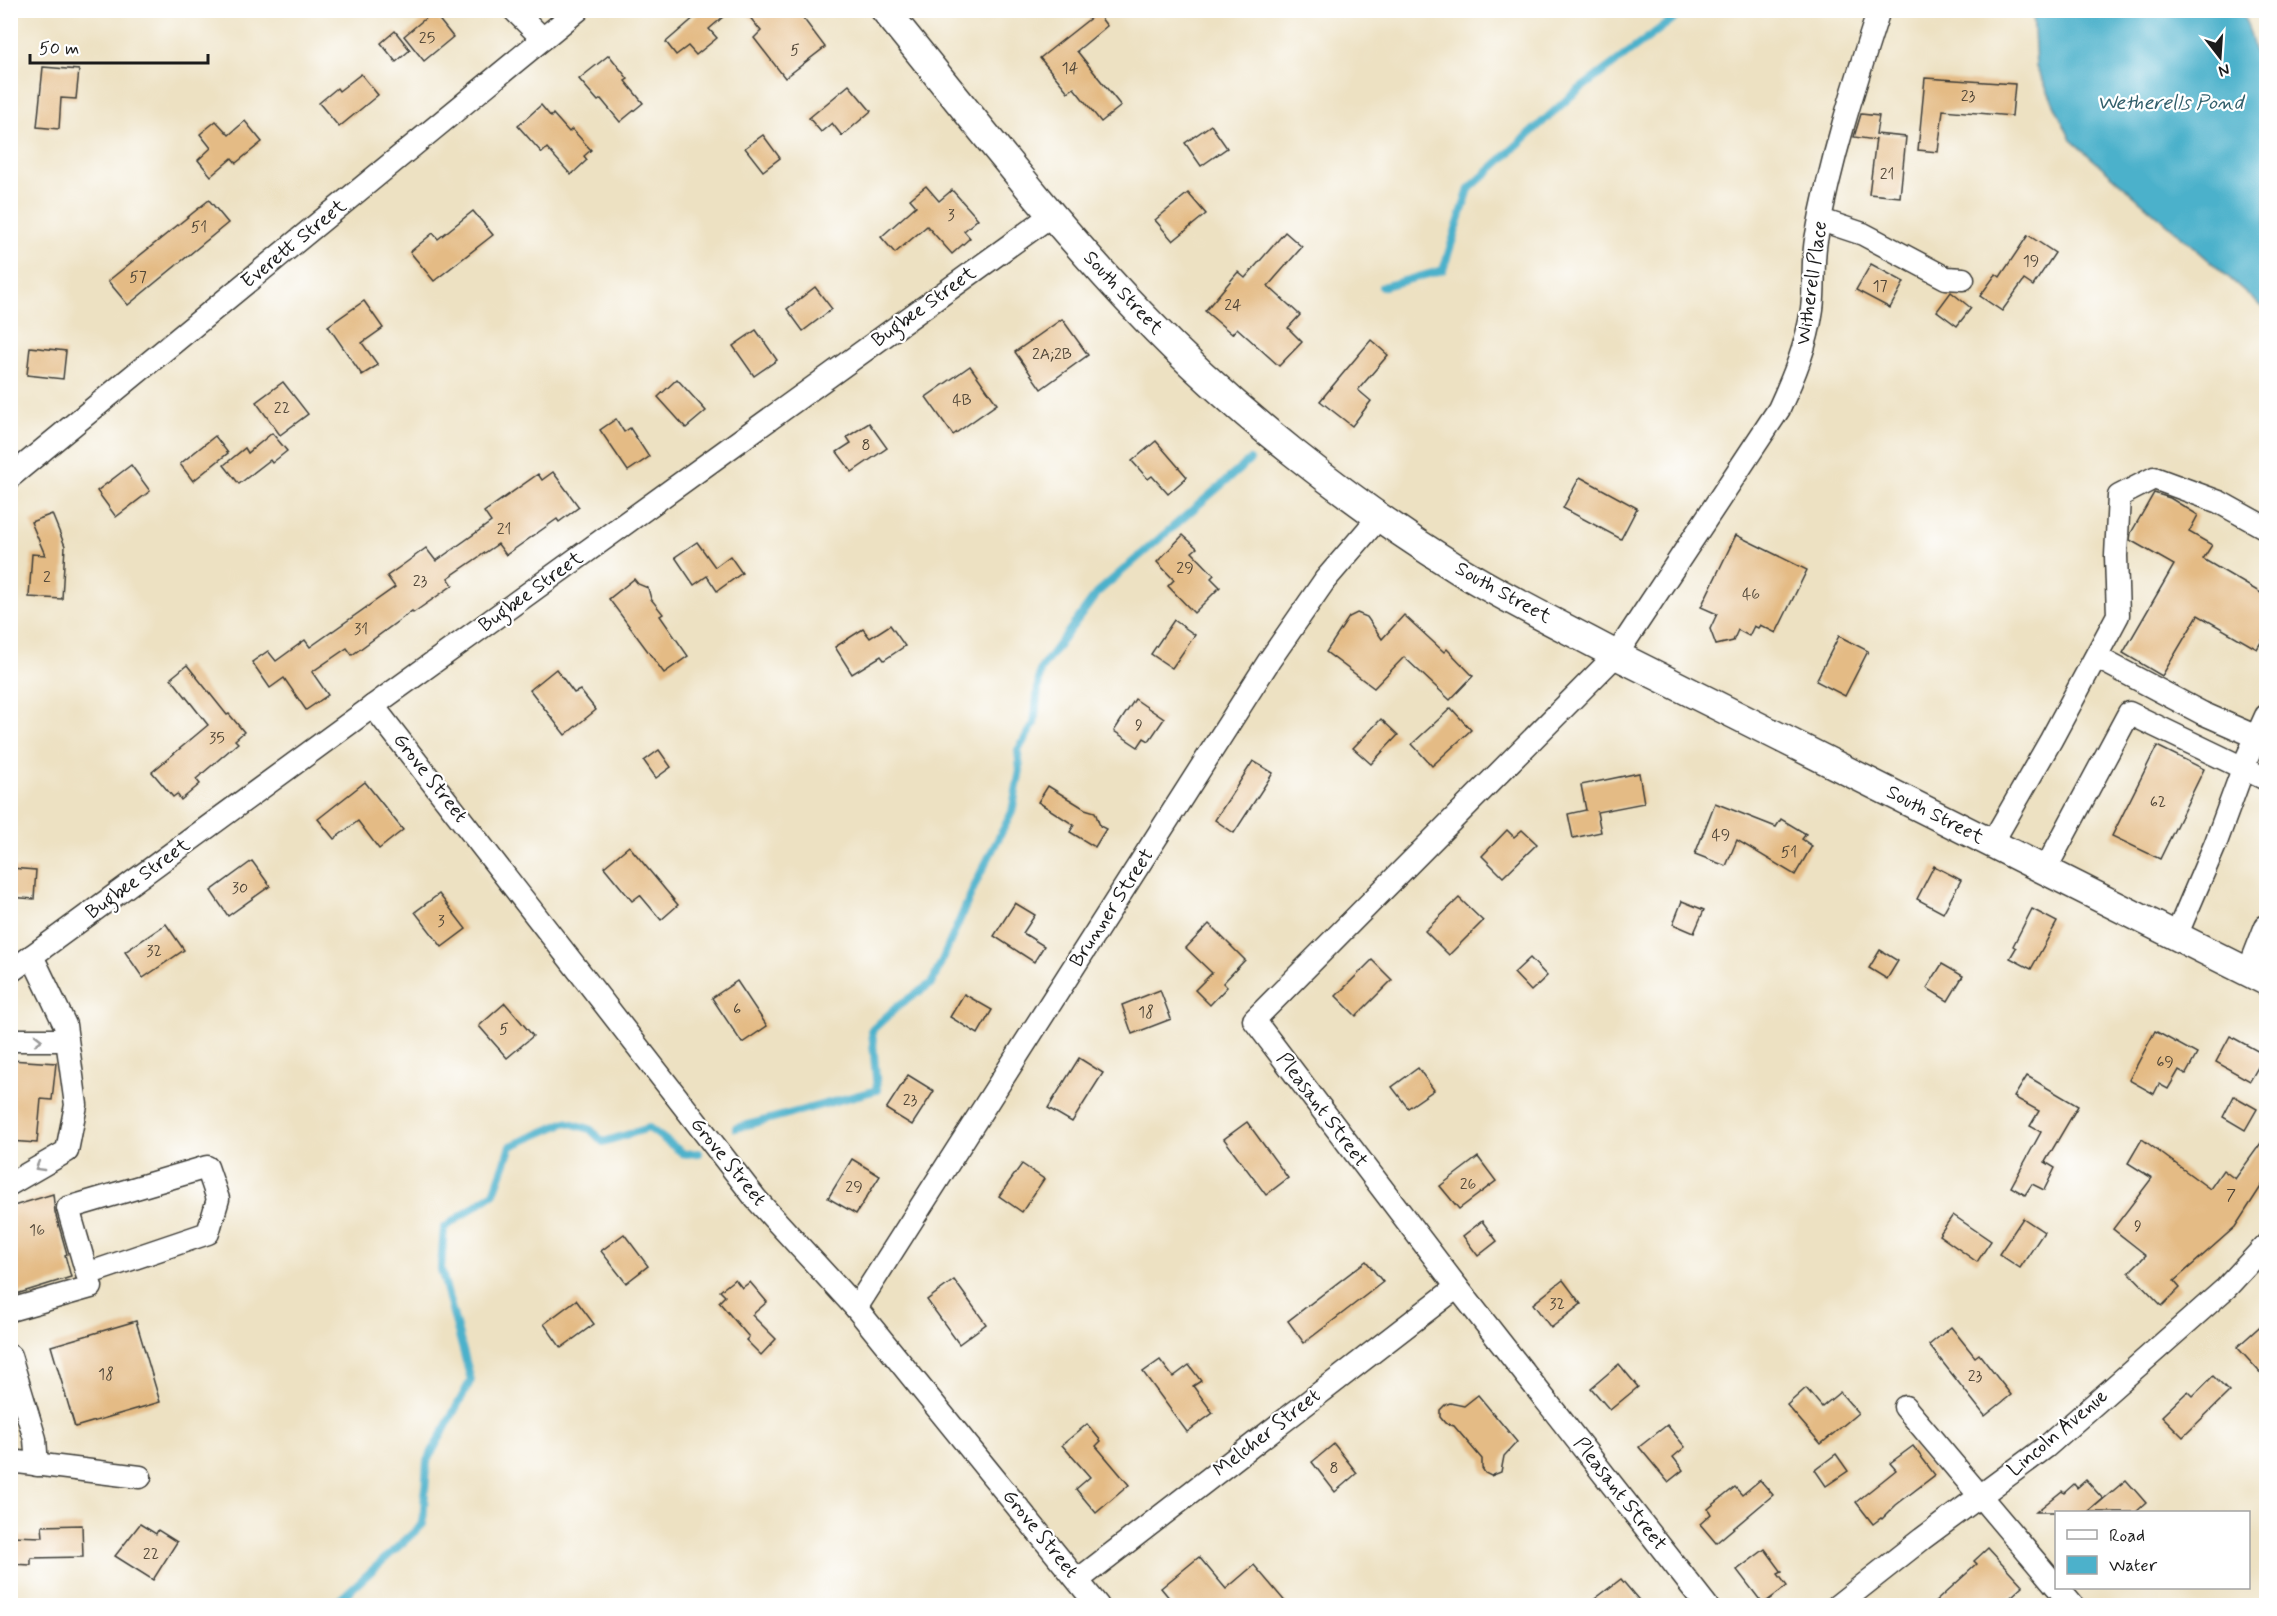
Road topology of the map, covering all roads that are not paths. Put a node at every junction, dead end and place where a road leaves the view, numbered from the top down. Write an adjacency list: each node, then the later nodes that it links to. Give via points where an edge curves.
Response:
1 (578, 10): 5 (street, Everett Street)
2 (885, 10): 6 (main road, South Street)
3 (1879, 10): 7 (street, Witherell Place, via 1841,127)
4 (514, 11): 5 (street)
5 (543, 39): 9 (street, Everett Street)
6 (1053, 214): 10 (main road, South Street, via 1140,314 1184,357 1283,443); 14 (street, Bugbee Street)
7 (1821, 220): 8 (street, via 1863,234 1946,278); 12 (street, Witherell Place, via 1815,243 1806,345 1794,378 1779,409)
8 (1963, 279)
9 (10, 477)
10 (1380, 516): 12 (main road, South Street, via 1461,571); 31 (street, Brunner Street, via 1325,580 1269,661)
11 (2266, 528): 13 (street, via 2219,502 2154,478 2119,496 2118,615)
12 (1616, 655): 18 (main road, South Street); 30 (street, Pleasant Street, via 1254,1020)
13 (2094, 659): 15 (street, via 2202,713); 18 (street)
14 (373, 706): 22 (street, Bugbee Street); 31 (street, Grove Street, via 756,1199)
15 (2262, 726): 16 (street)
16 (2244, 769): 17 (street); 19 (street, via 2129,713); 21 (street)
17 (2266, 779)
18 (1992, 843): 19 (main road, South Street)
19 (2045, 870): 21 (main road, South Street)
20 (2266, 926): 24 (street)
21 (2176, 936): 24 (main road, South Street)
22 (32, 956): 23 (street, Bugbee Street); 26 (street, via 65,1025)
23 (10, 972)
24 (2258, 977)
25 (10, 1040): 26 (street, one-way to 26)
26 (66, 1040): 27 (street, one-way to 27, via 76,1104 67,1151)
27 (10, 1184)
28 (2266, 1245): 38 (street, Lincoln Avenue, via 2226,1288 2046,1447)
29 (87, 1274): 29 (street, via 68,1208 207,1167 218,1199 208,1233); 32 (street, via 91,1287)
30 (1457, 1287): 39 (street, Melcher Street); 43 (street, Pleasant Street)
31 (856, 1308): 39 (street, Grove Street)
32 (10, 1310)
33 (10, 1356): 36 (street, via 35,1439)
34 (1905, 1407): 38 (street)
35 (10, 1461): 36 (street)
36 (37, 1465): 37 (street)
37 (140, 1477)
38 (1981, 1495): 40 (street); 44 (street, Lincoln Avenue)
39 (1078, 1580): 42 (street, Grove Street)
40 (2055, 1585)
41 (2059, 1589): 45 (street)
42 (1098, 1605)
43 (1707, 1605)
44 (1837, 1605)
45 (2073, 1605)

